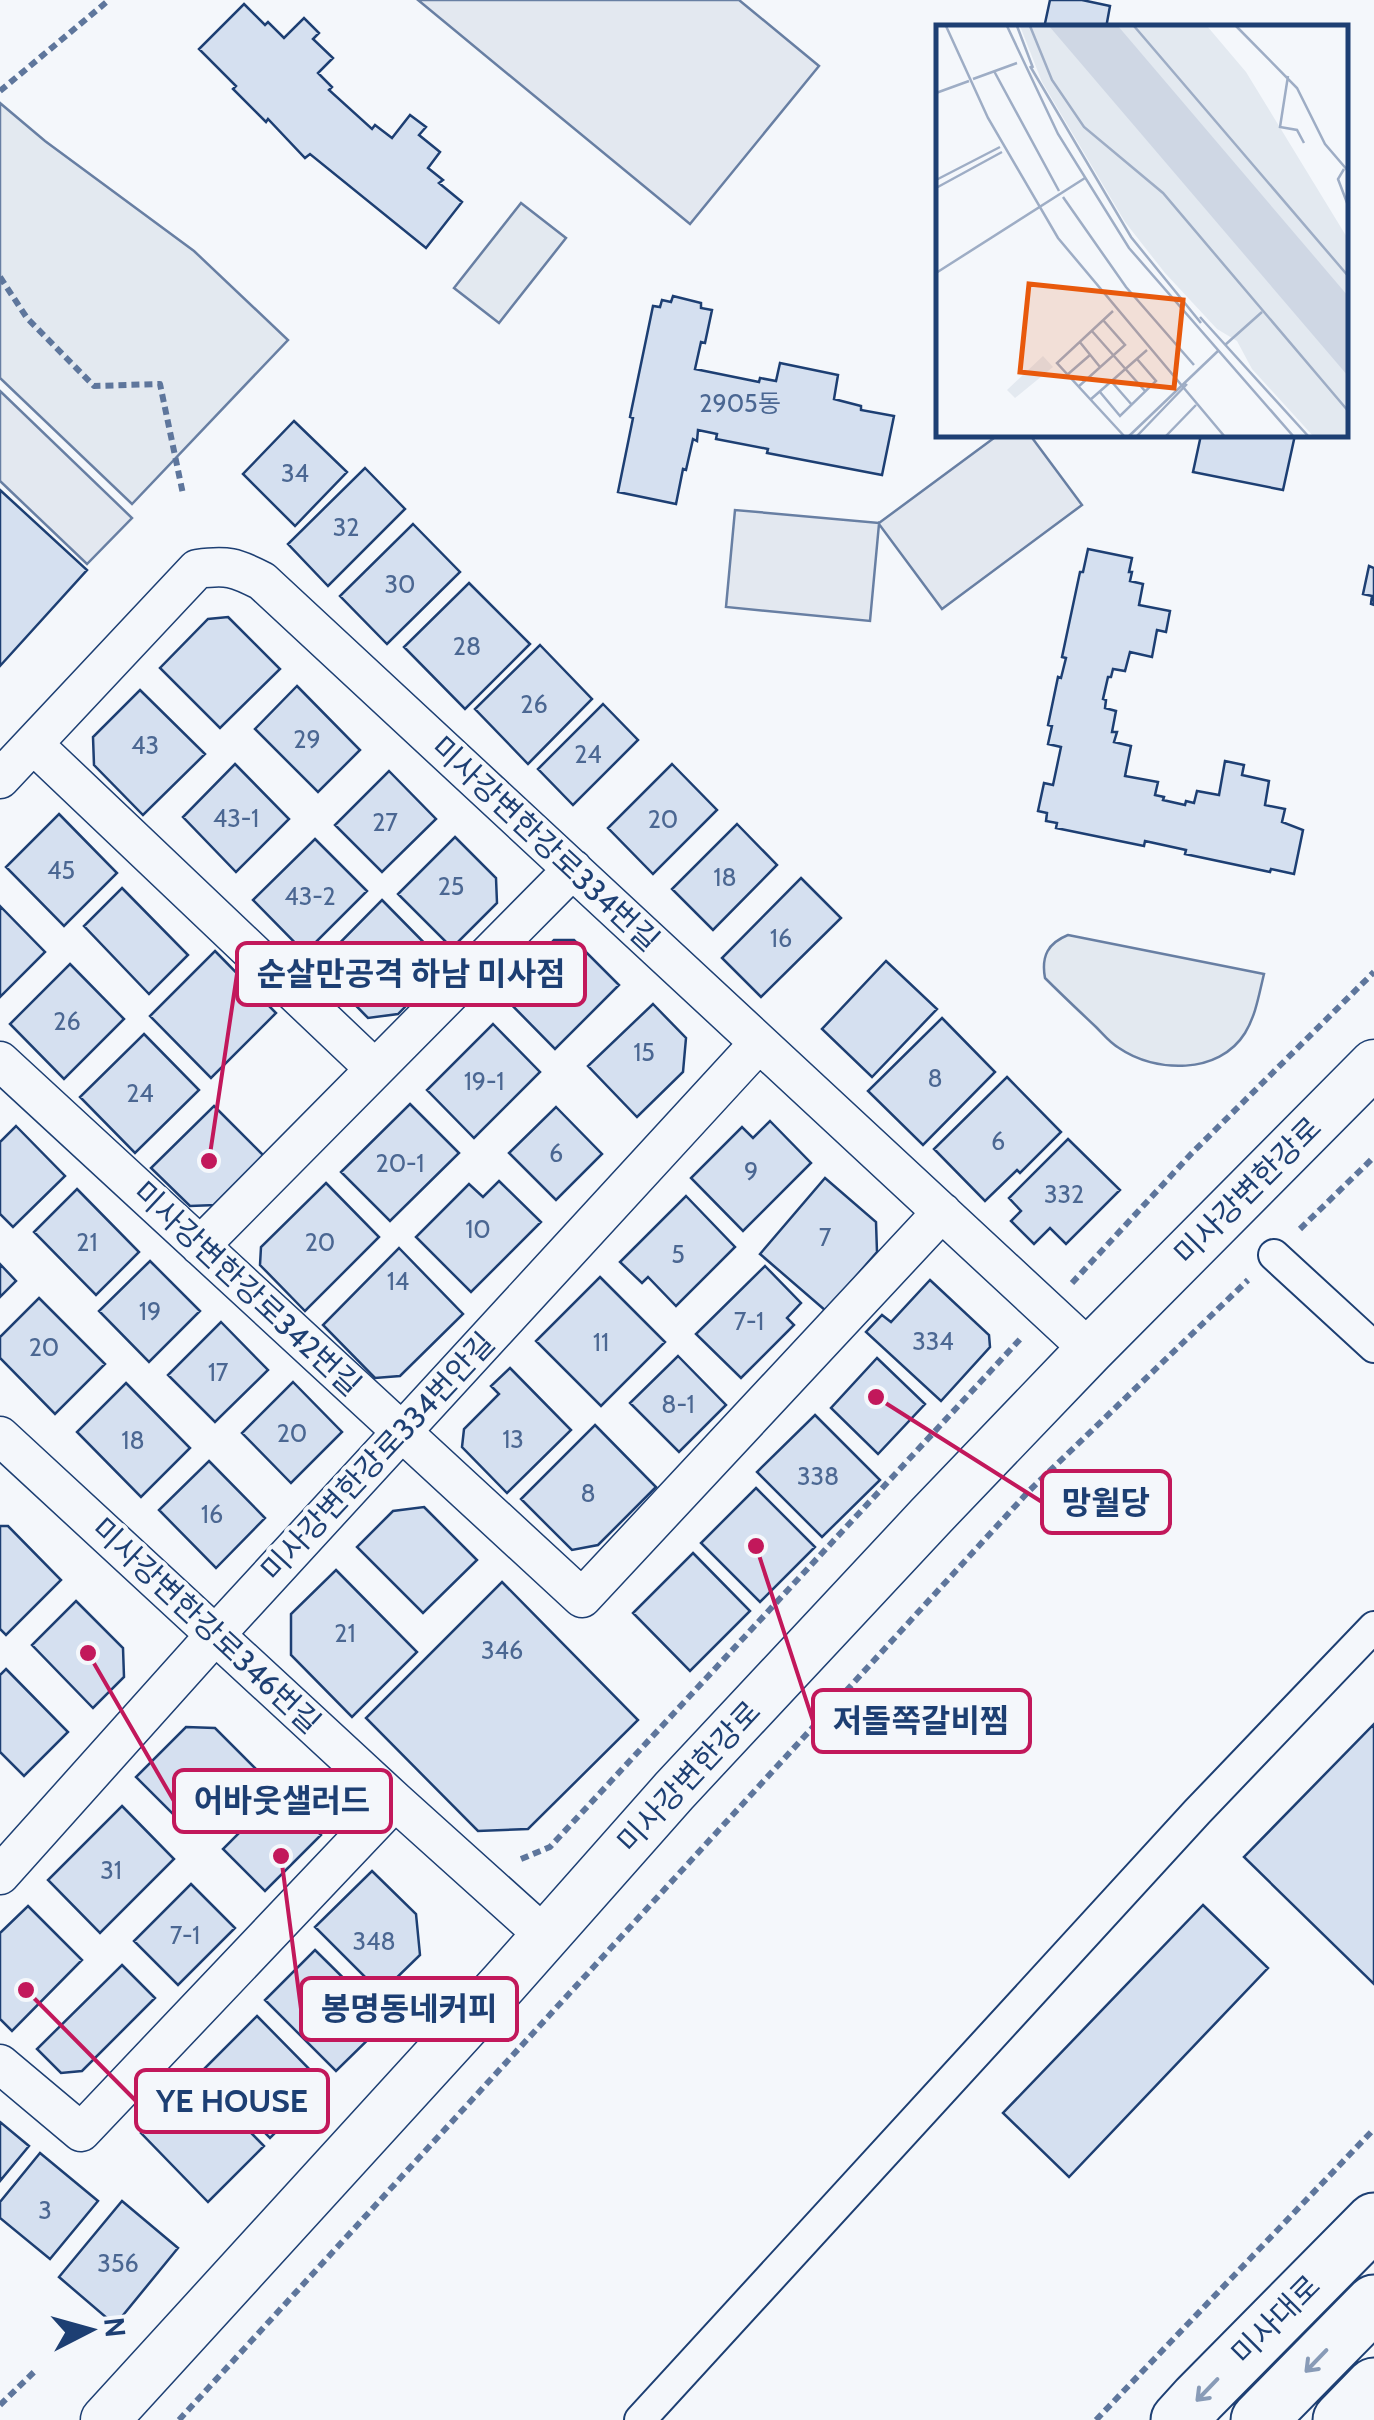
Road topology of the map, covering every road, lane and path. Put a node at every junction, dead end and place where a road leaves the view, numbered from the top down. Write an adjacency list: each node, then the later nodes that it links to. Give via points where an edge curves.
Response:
1 (109, 0): 2 (path)
2 (0, 92)
3 (0, 278): 4 (path, via 27,318 94,386 160,384)
4 (183, 494)
5 (33, 744): 6 (street, 미사강변한강로334번길); 7 (street, 미사강변한강로334번길, via 196,568 223,566 262,580); 12 (street)
6 (0, 780)
7 (573, 869): 9 (street, 미사강변한강로334번길); 12 (street)
8 (1374, 972): 17 (path)
9 (759, 1043): 14 (street, 미사강변한강로334번길); 20 (street, 미사강변한강로334번안길)
10 (0, 1060): 15 (street, 미사강변한강로342번길)
11 (1374, 1064): 19 (street, 미사강변한강로)
12 (375, 1069): 15 (street)
13 (1374, 1158): 16 (path)
14 (942, 1212): 17 (street, 미사강변한강로334번길); 20 (street, 미사강변한강로342번길, via 582,1598)
15 (200, 1246): 20 (street, 미사강변한강로342번길)
16 (1274, 1255): 18 (street); 36 (path, via 1029,1492)
17 (1047, 1310): 19 (street, 미사강변한강로334번길); 25 (path, via 550,1847)
18 (1374, 1347)
19 (1090, 1350): 27 (street, 미사강변한강로)
20 (401, 1432): 23 (street, 미사강변한강로334번안길)
21 (1, 1439): 23 (street, 미사강변한강로346번길)
22 (1374, 1627): 37 (street)
23 (216, 1634): 24 (street, 미사강변한강로346번길); 26 (street, 미사강변한강로334번안길)
24 (395, 1801): 27 (street, 미사강변한강로346번길); 28 (street, via 81,2132)
25 (516, 1860)
26 (0, 1875)
27 (545, 1936): 35 (street, 미사강변한강로)
28 (0, 2064)
29 (1374, 2128): 38 (path)
30 (1374, 2222): 39 (main road, 미사대로, one-way to 39)
31 (1374, 2303): 40 (main road, 미사대로, one-way to 40)
32 (36, 2371): 34 (path)
33 (1374, 2386): 41 (main road)
34 (0, 2405)
35 (105, 2420)
36 (179, 2420)
37 (640, 2420)
38 (1096, 2420)
39 (1179, 2420)
40 (1259, 2420)
41 (1341, 2420)

